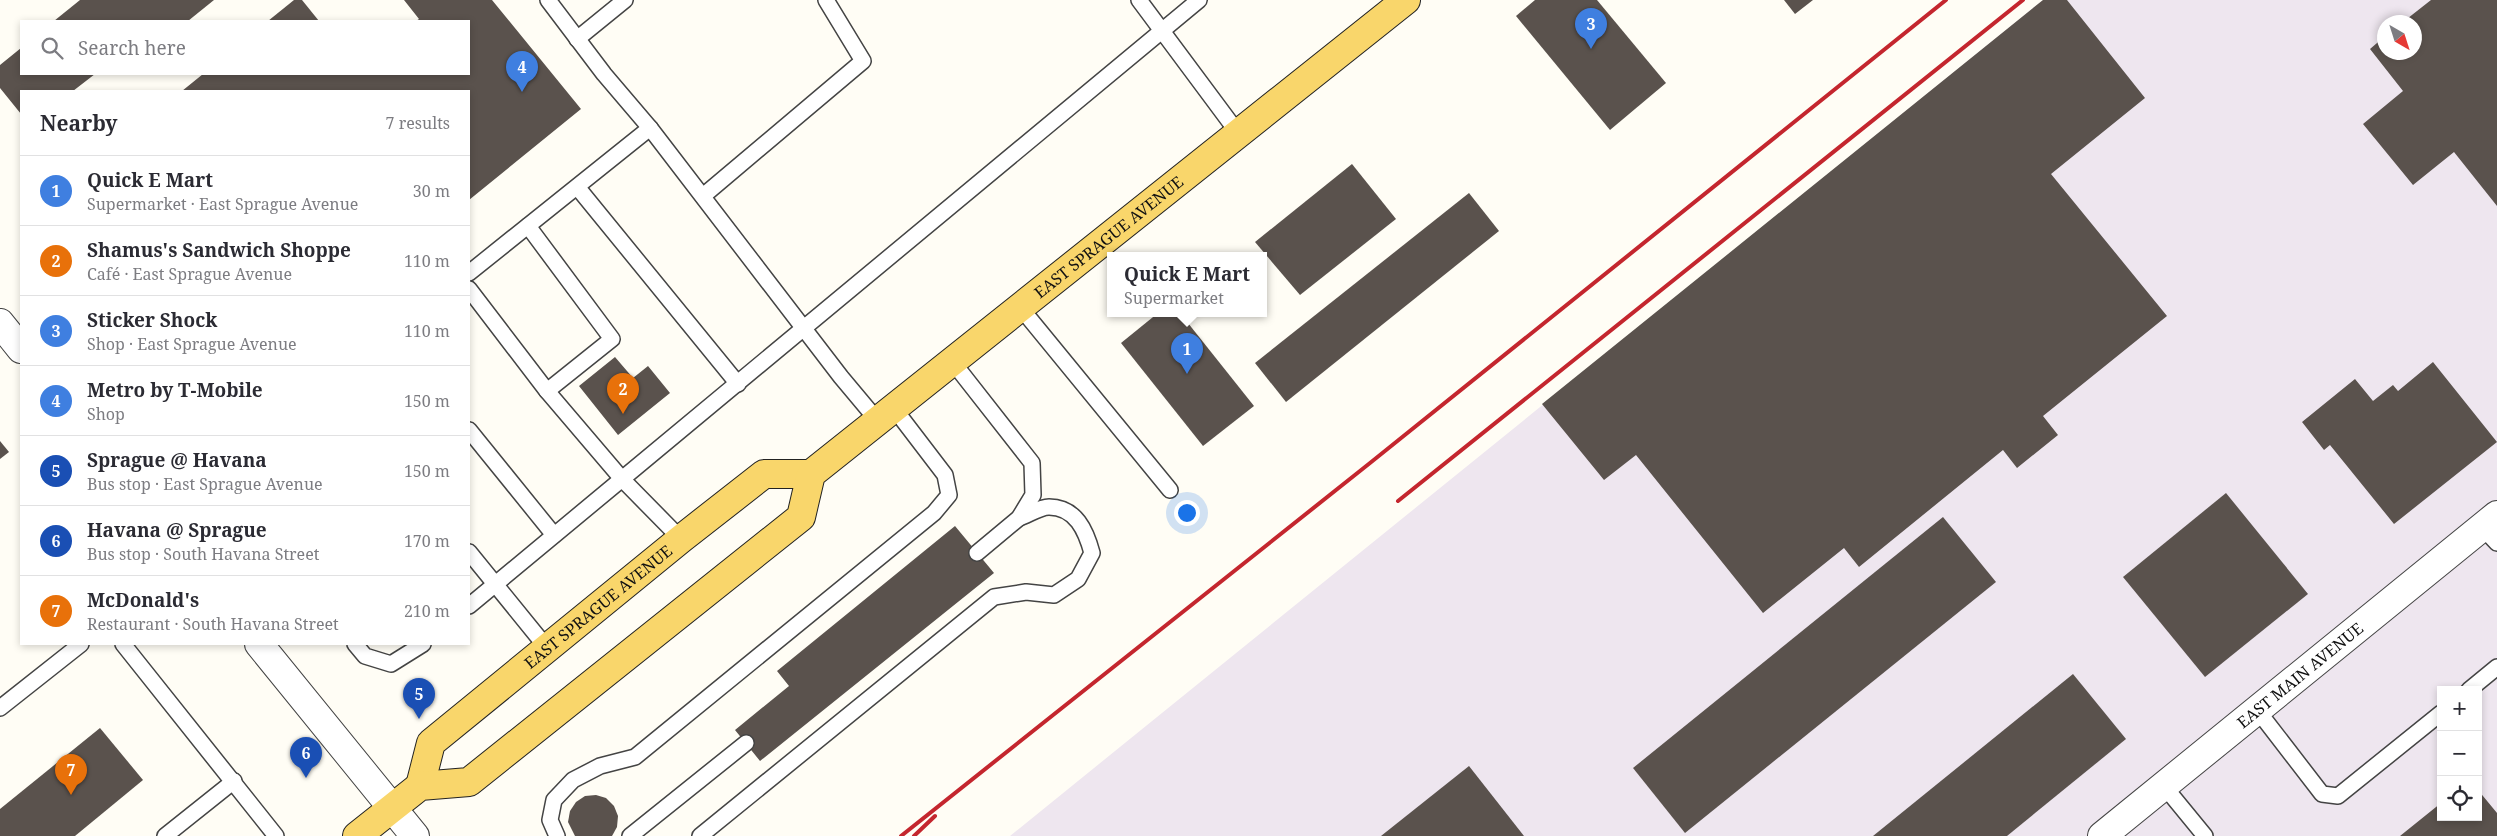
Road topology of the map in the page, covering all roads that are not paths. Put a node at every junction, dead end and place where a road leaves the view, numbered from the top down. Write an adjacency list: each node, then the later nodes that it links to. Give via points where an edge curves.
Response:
1 (548, 0): 8 (lane)
2 (625, 0): 8 (lane)
3 (826, 0): 12 (lane, via 863,61)
4 (1139, 0): 7 (lane)
5 (1199, 0): 7 (lane)
6 (1406, 0): 10 (main road, EAST SPRAGUE AVENUE)
7 (1162, 29): 10 (lane); 18 (lane)
8 (578, 38): 9 (lane)
9 (650, 128): 11 (lane); 12 (lane)
10 (1238, 133): 16 (main road, EAST SPRAGUE AVENUE)
11 (578, 188): 13 (lane); 21 (lane)
12 (703, 196): 18 (lane)
13 (528, 226): 14 (lane); 22 (lane, via 612,339)
14 (470, 272)
15 (470, 290): 22 (lane)
16 (1020, 307): 20 (main road, EAST SPRAGUE AVENUE); 27 (lane)
17 (0, 323): 19 (street)
18 (805, 329): 21 (lane); 23 (lane)
19 (20, 348)
20 (952, 361): 23 (main road, EAST SPRAGUE AVENUE); 28 (lane, via 1032,463 1033,495)
21 (738, 384): 26 (lane)
22 (547, 391): 26 (lane)
23 (885, 414): 25 (main road, EAST SPRAGUE AVENUE); 56 (lane, via 945,475 949,495 934,514 635,757 600,766 573,780 554,800 550,820)
24 (470, 431): 30 (lane)
25 (811, 474): 31 (main road, EAST SPRAGUE AVENUE, via 764,474); 49 (main road, via 801,517 469,782)
26 (622, 479): 30 (lane); 31 (lane)
27 (1170, 490)
28 (1019, 518): 33 (lane); 58 (lane, via 1048,507 1066,510 1085,530 1092,553 1078,579 1054,595 1026,592 994,597)
29 (2492, 528): 45 (street, EAST MAIN AVENUE)
30 (554, 535): 34 (lane)
31 (681, 539): 41 (main road, EAST SPRAGUE AVENUE)
32 (470, 553): 34 (lane)
33 (977, 553)
34 (495, 583): 35 (lane); 41 (lane)
35 (470, 605)
36 (79, 645): 44 (lane)
37 (124, 645): 48 (lane)
38 (260, 645): 51 (street)
39 (356, 645): 40 (lane, via 365,656 391,664)
40 (421, 645)
41 (547, 648): 49 (main road, EAST SPRAGUE AVENUE, via 431,743)
42 (2497, 667): 43 (lane)
43 (2474, 686)
44 (0, 708)
45 (2258, 711): 46 (lane, via 2322,794 2338,796); 50 (street, EAST MAIN AVENUE)
46 (2437, 715)
47 (746, 743): 57 (lane)
48 (234, 781): 52 (lane); 53 (lane)
49 (420, 786): 51 (main road)
50 (2164, 786): 59 (street, EAST MAIN AVENUE); 60 (lane)
51 (392, 808): 54 (main road); 55 (street)
52 (165, 836)
53 (276, 836)
54 (357, 836)
55 (415, 836)
56 (557, 836)
57 (630, 836)
58 (700, 836)
59 (2102, 836)
60 (2205, 836)

